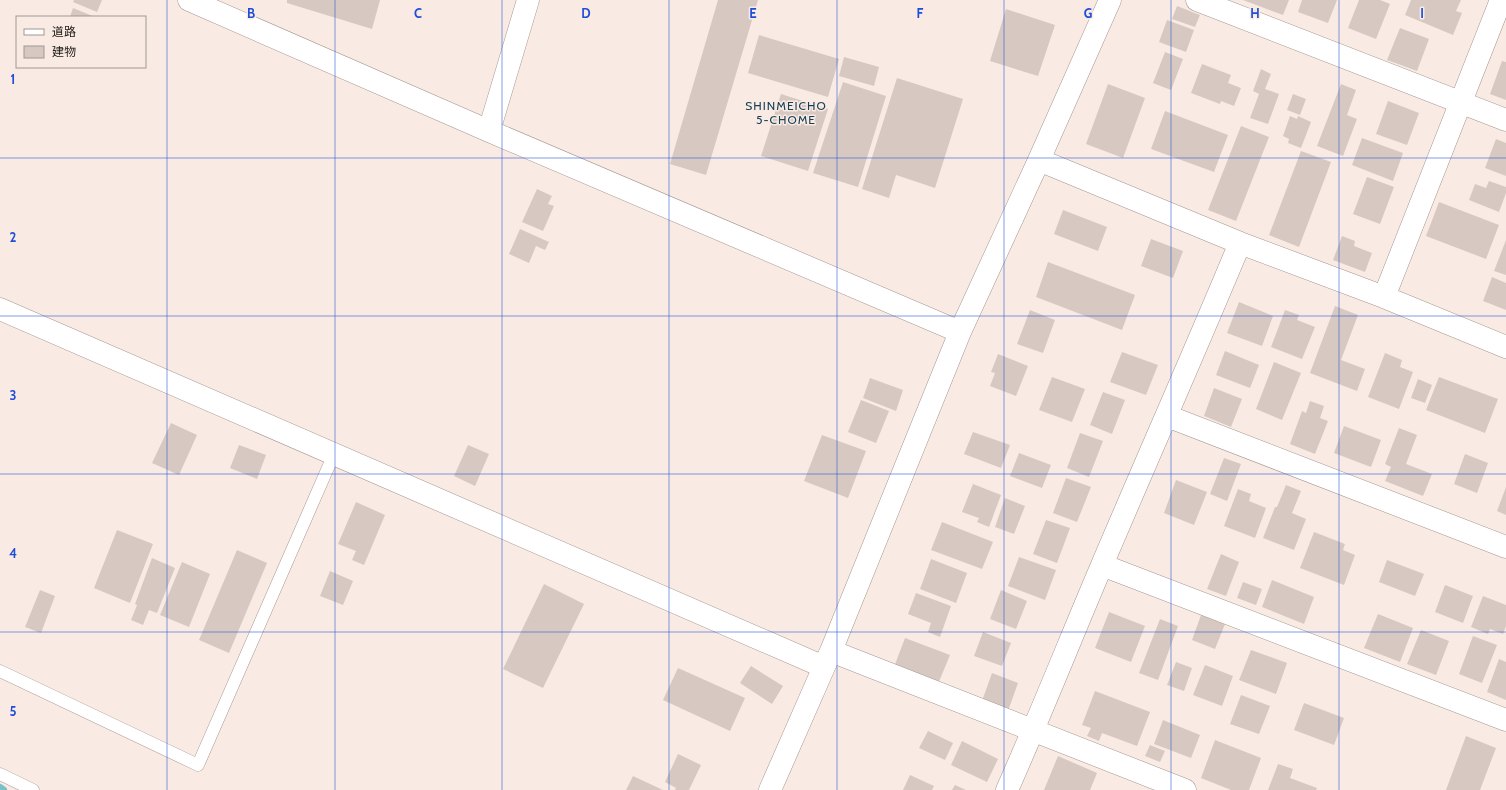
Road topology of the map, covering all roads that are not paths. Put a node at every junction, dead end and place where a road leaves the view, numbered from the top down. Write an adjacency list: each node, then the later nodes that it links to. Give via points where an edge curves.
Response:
1 (189, 0): 8 (street)
2 (528, 0): 8 (street)
3 (1110, 0): 9 (street)
4 (1197, 0): 6 (street)
5 (1501, 0): 6 (street)
6 (1462, 101): 7 (street); 11 (street)
7 (1506, 120)
8 (489, 131): 13 (street)
9 (1039, 160): 10 (street); 13 (street)
10 (1240, 243): 11 (street); 15 (street)
11 (1384, 298): 14 (street)
12 (0, 309): 16 (street)
13 (960, 332): 19 (street)
14 (1506, 347)
15 (1167, 416): 17 (street); 18 (street)
16 (334, 454): 19 (street); 20 (lane, via 198,765)
17 (1506, 547)
18 (1102, 565): 21 (street); 22 (street)
19 (828, 659): 22 (street); 25 (street)
20 (0, 671)
21 (1506, 720)
22 (1034, 730): 26 (street); 27 (street)
23 (0, 774): 24 (lane)
24 (33, 790)
25 (770, 790)
26 (1007, 790)
27 (1185, 790)

